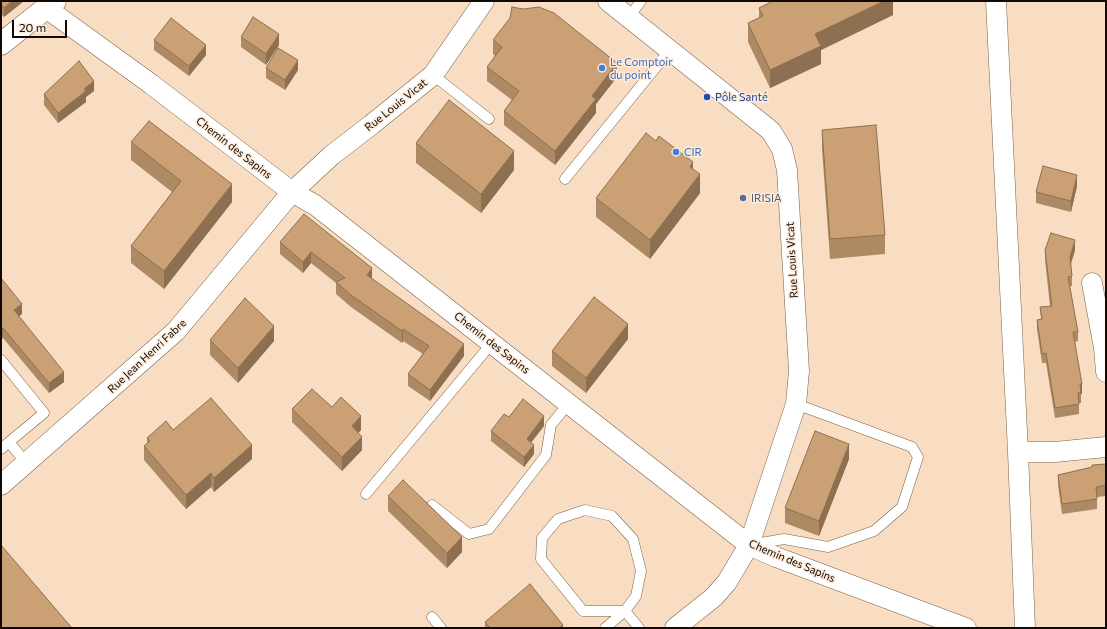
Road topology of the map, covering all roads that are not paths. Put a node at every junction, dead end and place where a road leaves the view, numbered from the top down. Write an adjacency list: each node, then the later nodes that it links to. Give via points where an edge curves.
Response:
1 (484, 1): 9 (street, Rue Louis Vicat)
2 (608, 1): 6 (street, Rue Louis Vicat)
3 (641, 1): 6 (lane)
4 (996, 1): 22 (street)
5 (51, 4): 7 (main road); 12 (street, Chemin des Sapins)
6 (629, 18): 8 (street, Rue Louis Vicat)
7 (1, 44)
8 (670, 50): 11 (lane); 18 (street, Rue Louis Vicat, via 771,132 782,149 787,170 799,371)
9 (433, 75): 10 (lane); 12 (street, Rue Louis Vicat, via 332,154)
10 (489, 119)
11 (565, 180)
12 (292, 192): 14 (street, Chemin des Sapins, via 315,204); 23 (street, Rue Jean Henri Fabre, via 176,331)
13 (1092, 283): 16 (street)
14 (492, 343): 17 (street, Chemin des Sapins); 25 (lane)
15 (1, 360): 19 (lane, via 44,413)
16 (1106, 365)
17 (568, 403): 26 (lane, via 551,425 546,454 489,529 469,534); 27 (street, Chemin des Sapins)
18 (796, 404): 27 (street, Rue Louis Vicat); 27 (lane, via 912,447 918,457 902,507 874,531 828,547 784,539)
19 (9, 442): 21 (lane); 23 (lane)
20 (1106, 448): 22 (street)
21 (1, 449)
22 (1018, 452): 35 (street)
23 (26, 463): 24 (street, Rue Jean Henri Fabre)
24 (1, 485)
25 (366, 494)
26 (432, 505)
27 (749, 545): 33 (street, Rue Louis Vicat, via 727,582 714,597); 34 (street, Chemin des Sapins)
28 (625, 611): 28 (lane, via 636,596 641,571 633,539 612,516 585,510 558,520 542,538 541,559 583,611); 31 (lane); 32 (lane)
29 (432, 616): 30 (lane)
30 (441, 628)
31 (605, 628)
32 (639, 628)
33 (675, 628)
34 (966, 628)
35 (1025, 628)

